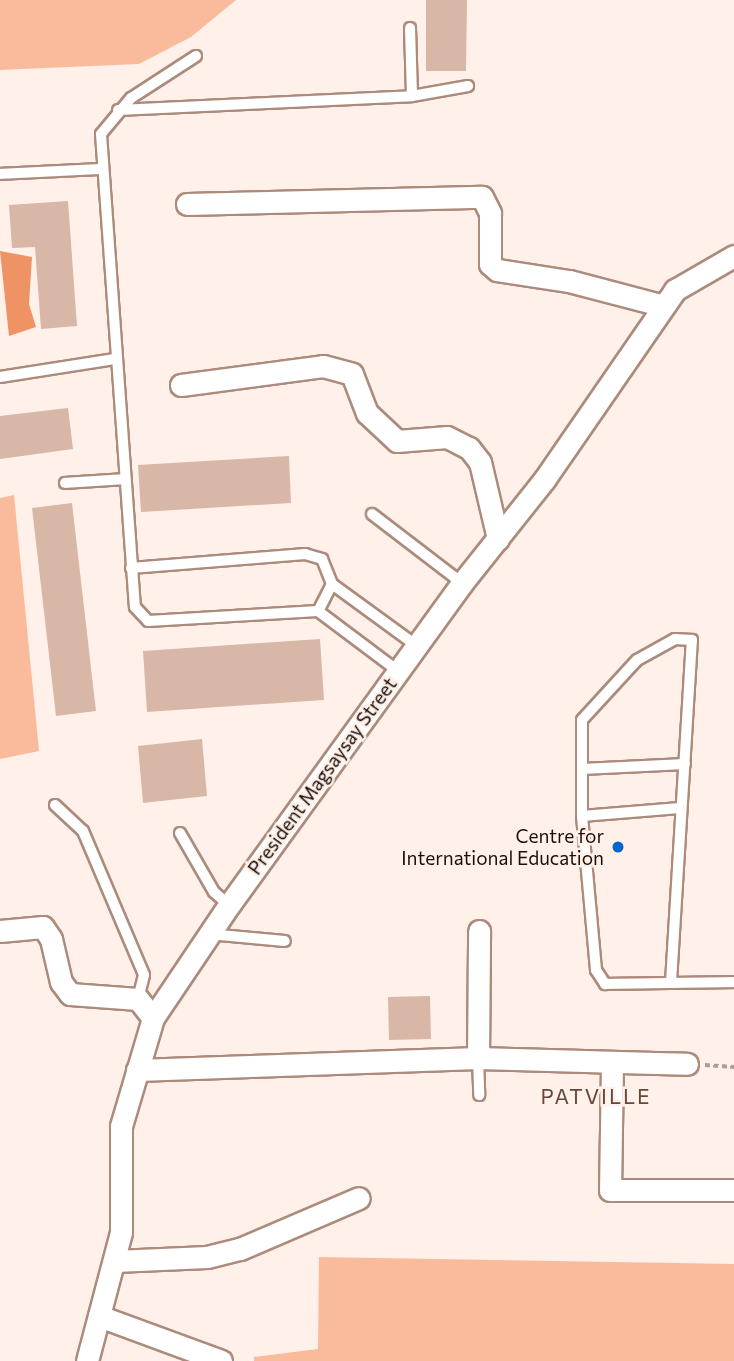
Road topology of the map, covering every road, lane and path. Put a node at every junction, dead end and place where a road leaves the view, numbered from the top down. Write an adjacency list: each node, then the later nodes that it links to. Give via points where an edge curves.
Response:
1 (410, 28): 4 (lane)
2 (196, 56): 5 (lane)
3 (468, 86): 4 (lane)
4 (412, 96): 5 (lane)
5 (118, 110): 6 (lane, via 101,134)
6 (100, 169): 7 (lane); 12 (lane)
7 (0, 174)
8 (187, 204): 11 (street, via 482,197 490,213 492,267)
9 (734, 256): 10 (street, President Magsaysay Street)
10 (728, 271): 11 (street, President Magsaysay Street, via 675,290)
11 (664, 306): 18 (street, President Magsaysay Street)
12 (115, 359): 13 (lane); 15 (lane)
13 (0, 377)
14 (181, 385): 18 (street, via 323,366 352,374 367,413 397,441 447,438 470,448 480,462)
15 (125, 479): 16 (lane); 19 (lane)
16 (65, 483)
17 (372, 514): 20 (lane)
18 (498, 539): 20 (street, President Magsaysay Street)
19 (131, 568): 21 (lane, via 305,554 322,559); 22 (lane, via 135,607 148,621)
20 (462, 583): 23 (street, President Magsaysay Street)
21 (332, 584): 22 (lane); 23 (lane)
22 (318, 611): 24 (lane)
23 (416, 646): 24 (street, President Magsaysay Street)
24 (398, 671): 31 (street, President Magsaysay Street)
25 (685, 764): 26 (lane); 26 (lane, via 692,640 675,639 637,660 582,720); 28 (lane)
26 (582, 769): 29 (lane)
27 (55, 805): 38 (lane, via 83,831 144,975)
28 (680, 808): 29 (lane); 36 (lane)
29 (582, 816): 36 (lane, via 596,970 605,984)
30 (180, 833): 31 (lane, via 214,891)
31 (229, 905): 34 (street, President Magsaysay Street)
32 (0, 931): 38 (street, via 43,928 51,939 61,982 70,994)
33 (479, 931): 40 (street)
34 (209, 934): 35 (lane); 39 (street, President Magsaysay Street)
35 (285, 941)
36 (671, 982): 37 (lane)
37 (734, 982)
38 (138, 999): 39 (street)
39 (153, 1018): 44 (street, President Magsaysay Street)
40 (478, 1058): 42 (street, via 543,1057); 44 (street); 45 (lane)
41 (687, 1064): 42 (street); 43 (path)
42 (611, 1065): 46 (street, via 610,1191)
43 (734, 1068)
44 (137, 1070): 48 (street, President Magsaysay Street, via 121,1126 121,1232)
45 (479, 1095)
46 (734, 1190)
47 (359, 1198): 48 (street, via 240,1249 207,1257)
48 (116, 1261): 49 (street, President Magsaysay Street)
49 (99, 1316): 50 (street, President Magsaysay Street); 51 (street)
50 (87, 1361)
51 (221, 1361)

